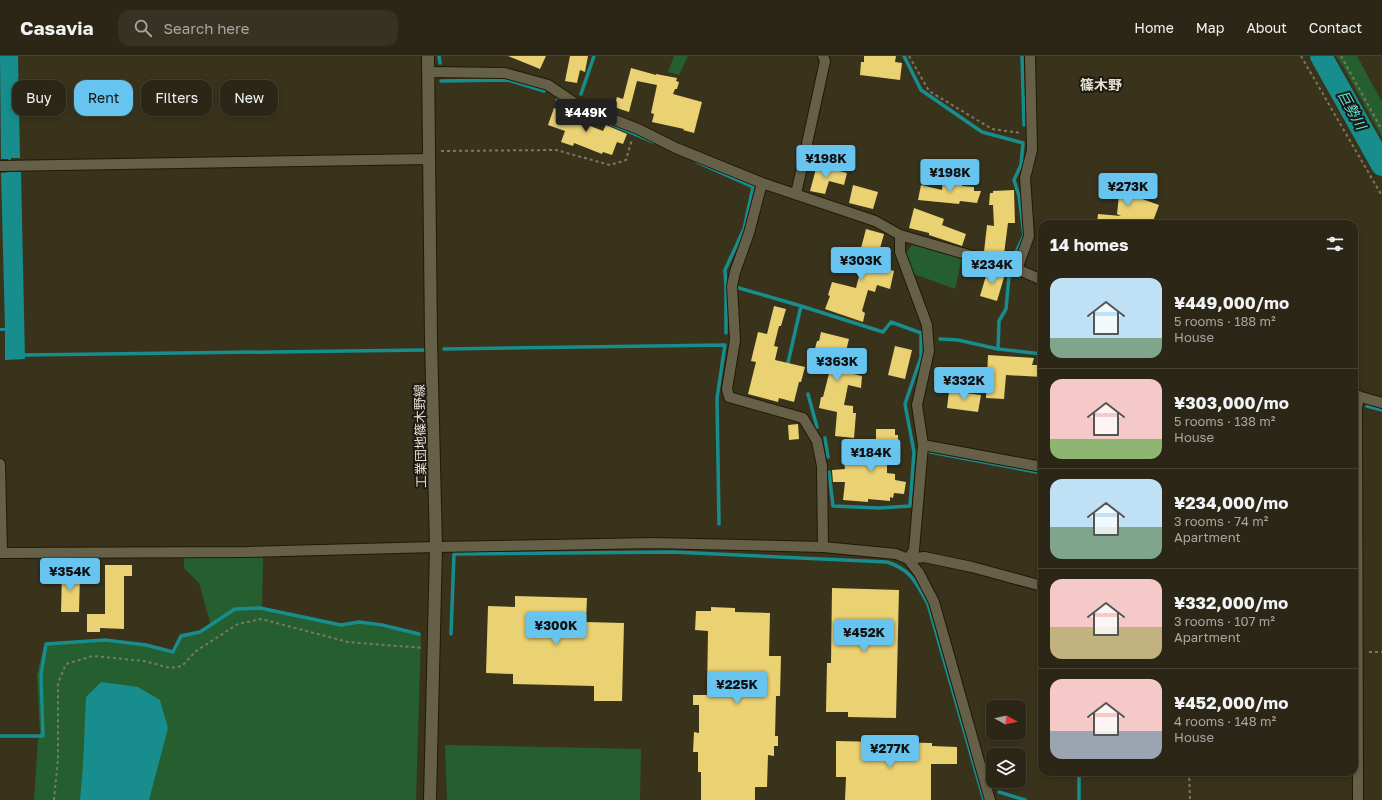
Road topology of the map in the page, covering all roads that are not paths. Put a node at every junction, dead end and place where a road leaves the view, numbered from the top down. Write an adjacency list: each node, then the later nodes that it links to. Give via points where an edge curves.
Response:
1 (428, 56): 4 (street, 工業団地篠木野線)
2 (823, 56): 8 (street, via 825,61)
3 (1030, 56): 10 (street, via 1032,150 1025,178 1029,236)
4 (428, 72): 5 (street, 工業団地篠木野線); 7 (street, via 505,73 548,85 579,106)
5 (430, 155): 6 (street); 17 (street, 工業団地篠木野線)
6 (7, 166)
7 (762, 183): 8 (street); 18 (street, via 749,233 734,272 732,286 735,340 727,389 729,397 802,418 817,441 822,466)
8 (796, 194): 9 (street, via 875,221)
9 (900, 235): 10 (street); 14 (street, via 900,252 927,325 929,351 917,405)
10 (1017, 269): 11 (street)
11 (1038, 278)
12 (1358, 395): 13 (street)
13 (1382, 403)
14 (923, 445): 16 (street); 20 (street, via 914,550)
15 (0, 464): 19 (street)
16 (1038, 467)
17 (436, 547): 18 (street, via 652,543); 19 (street, via 248,552); 23 (street, 工業団地篠木野線)
18 (823, 547): 20 (street, via 896,554)
19 (1, 553)
20 (908, 559): 21 (street, via 924,557 951,562); 24 (street, via 919,573 934,602)
21 (1038, 585)
22 (1358, 776): 25 (street)
23 (430, 800)
24 (990, 800)
25 (1358, 800)

